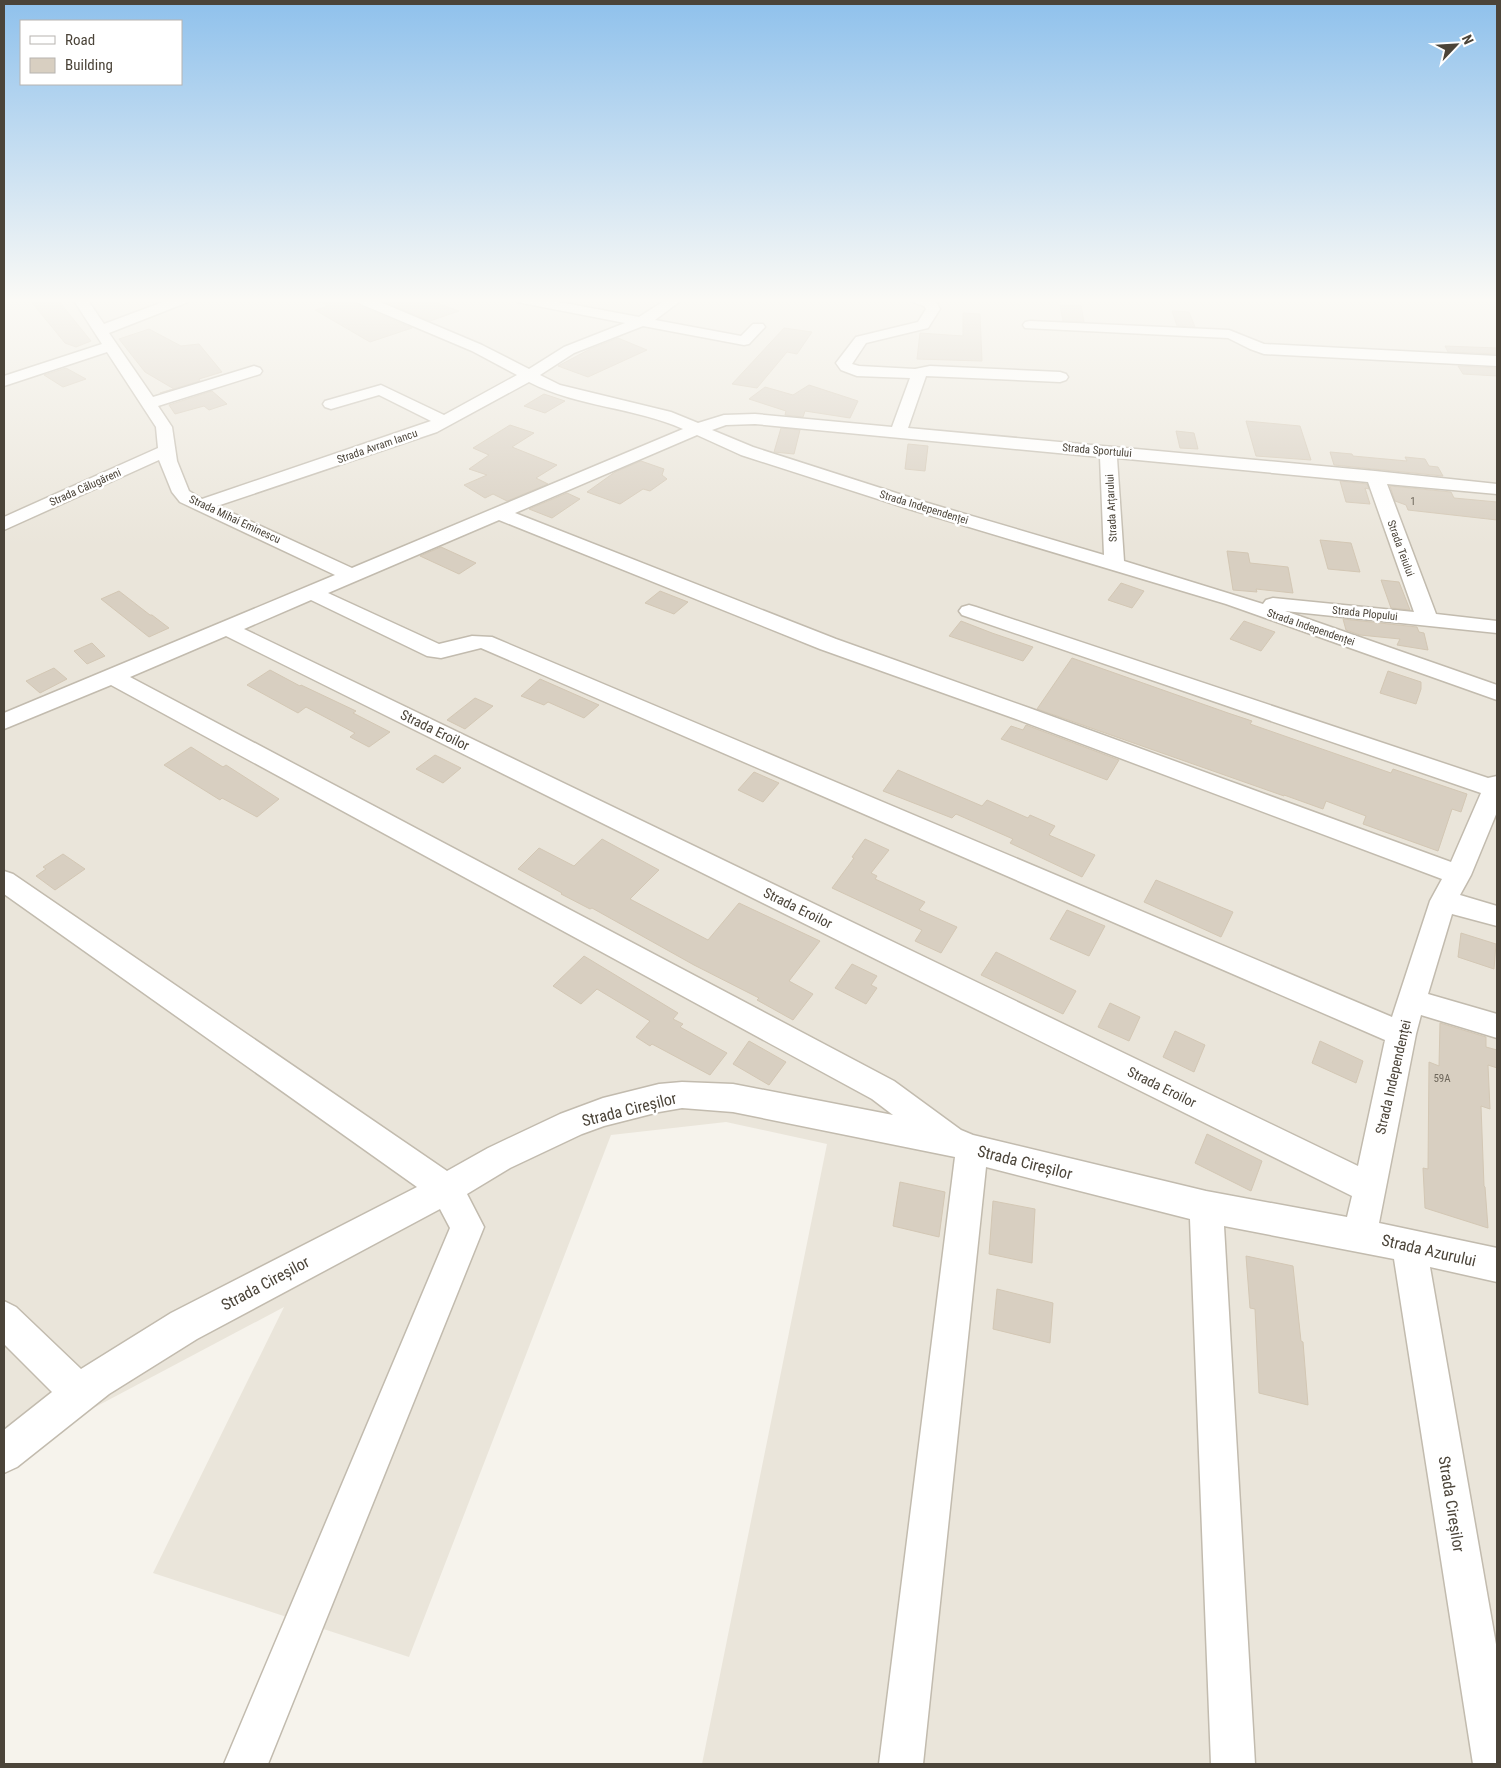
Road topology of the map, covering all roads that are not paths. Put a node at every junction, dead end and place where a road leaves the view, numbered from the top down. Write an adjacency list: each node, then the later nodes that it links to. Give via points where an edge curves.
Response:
1 (134, 382): 6 (street, Strada Mihai Eminescu)
2 (218, 382): 6 (street)
3 (518, 382): 8 (street, Strada Avram Iancu)
4 (540, 382): 9 (street, Strada Independenței, via 665,415)
5 (916, 382): 10 (street)
6 (148, 404): 11 (street, Strada Mihai Eminescu, via 164,427)
7 (331, 404): 8 (street, via 381,390)
8 (444, 421): 15 (street, Strada Avram Iancu)
9 (698, 429): 10 (street, Strada Sportului, via 724,420 744,419); 16 (street); 18 (street, Strada Independenței, via 747,451)
10 (898, 432): 12 (street, Strada Sportului)
11 (166, 451): 15 (street, Strada Mihai Eminescu, via 181,492); 17 (street, Strada Călugăreni)
12 (1108, 451): 13 (street, Strada Sportului); 18 (street, Strada Arțarului)
13 (1375, 476): 14 (street, Strada Sportului); 23 (street, Strada Teiului)
14 (1497, 489)
15 (202, 505): 19 (street, Strada Mihai Eminescu)
16 (501, 514): 19 (street); 30 (street, via 828,644)
17 (4, 524)
18 (1114, 564): 21 (street, Strada Independenței)
19 (354, 576): 20 (street)
20 (313, 593): 25 (street); 36 (street, via 435,651 485,642)
21 (1233, 600): 23 (street, Strada Plopului); 27 (street, Strada Independenței)
22 (969, 611): 29 (street)
23 (1427, 619): 24 (street, Strada Plopului)
24 (1497, 627)
25 (228, 629): 26 (street); 38 (street, Strada Eroilor)
26 (112, 678): 28 (street); 37 (street, via 883,1090)
27 (1497, 693)
28 (4, 722)
29 (1497, 788): 30 (street, Strada Independenței)
30 (1458, 875): 32 (street, Strada Independenței)
31 (4, 881): 39 (street)
32 (1443, 901): 33 (street); 34 (street, Strada Independenței)
33 (1497, 916)
34 (1413, 1001): 35 (street); 36 (street, Strada Independenței)
35 (1497, 1026)
36 (1401, 1034): 38 (street, Strada Independenței)
37 (962, 1145): 39 (street, Strada Cireșilor, via 734,1098 682,1095 603,1112 570,1124 499,1158); 40 (street, Strada Cireșilor); 48 (street)
38 (1369, 1188): 41 (street, Strada Independenței)
39 (446, 1189): 45 (street, Strada Cireșilor, via 184,1326); 47 (street, via 467,1227)
40 (1206, 1207): 41 (street, Strada Cireșilor); 49 (street)
41 (1360, 1235): 42 (street, Strada Azurului)
42 (1409, 1245): 43 (street, Strada Azurului); 50 (street, Strada Cireșilor)
43 (1497, 1265)
44 (4, 1319): 45 (street)
45 (80, 1394): 46 (street, Strada Cireșilor)
46 (4, 1454)
47 (246, 1764)
48 (901, 1764)
49 (1233, 1764)
50 (1495, 1764)

